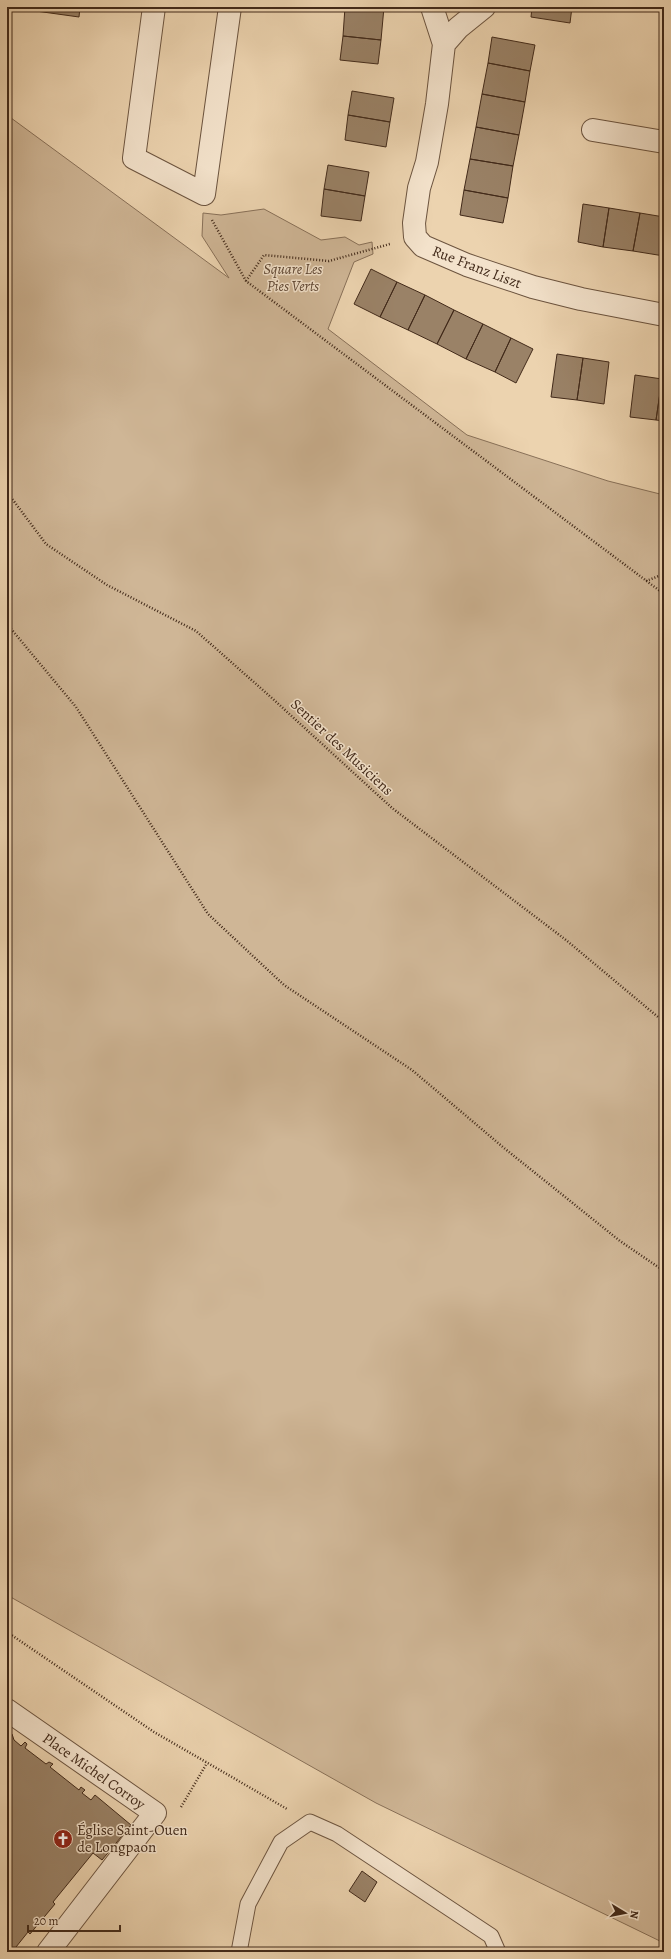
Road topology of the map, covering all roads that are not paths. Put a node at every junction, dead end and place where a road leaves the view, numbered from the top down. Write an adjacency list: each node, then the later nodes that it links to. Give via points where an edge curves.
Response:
1 (154, 7): 2 (street, via 134,158 204,194)
2 (230, 7)
3 (432, 7): 5 (street, Rue Franz Liszt)
4 (484, 7): 5 (street, via 458,28)
5 (444, 44): 8 (street, Rue Franz Liszt, via 427,162 419,188 414,223 415,237 423,246 467,265 534,287 581,300)
6 (594, 130): 7 (street)
7 (664, 142)
8 (664, 316)
9 (7, 1710): 10 (street, Place Michel Corroy, via 155,1813)
10 (48, 1952)
11 (240, 1952): 12 (lane, via 248,1904 281,1842 310,1822 337,1834 491,1936)
12 (498, 1952)

